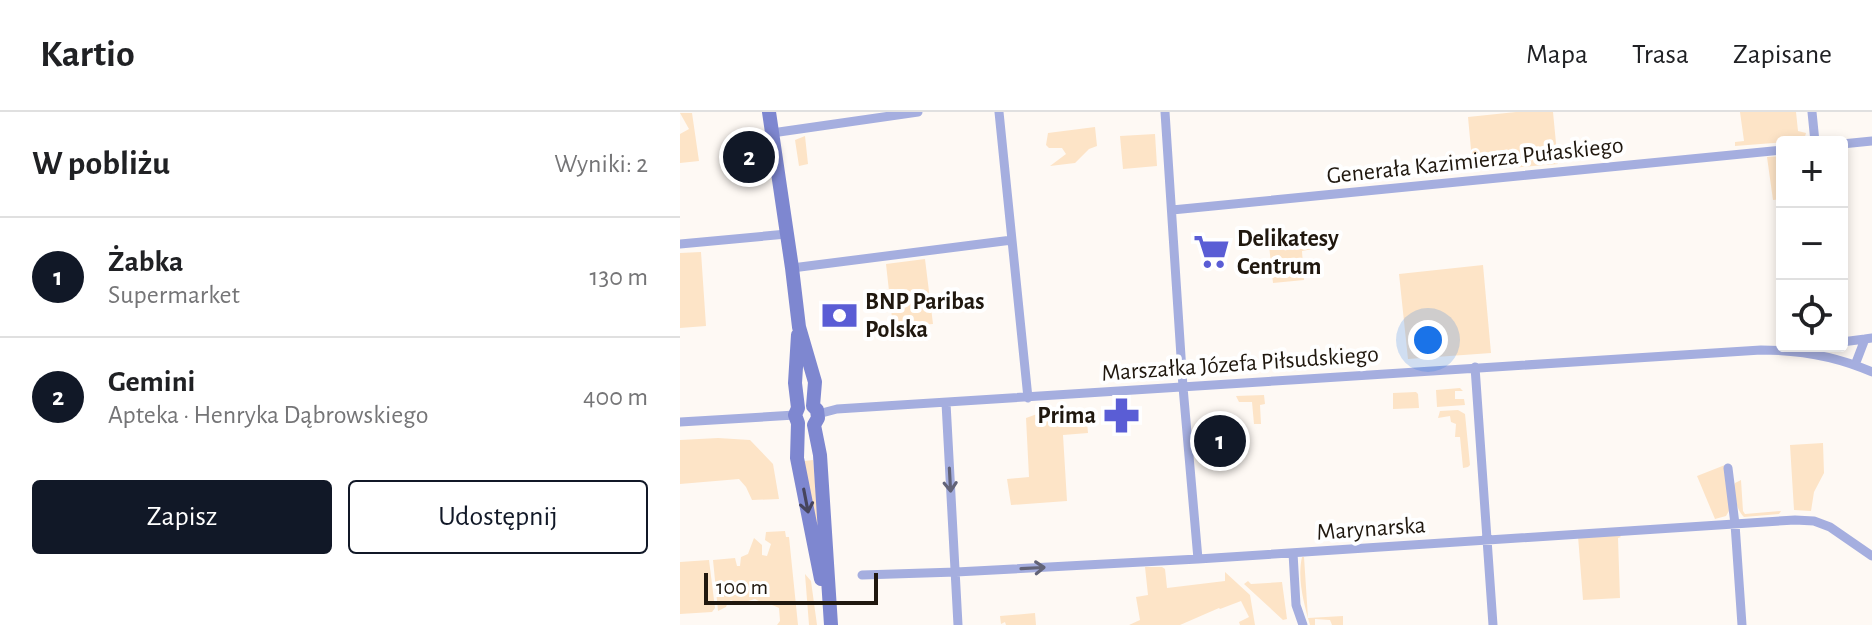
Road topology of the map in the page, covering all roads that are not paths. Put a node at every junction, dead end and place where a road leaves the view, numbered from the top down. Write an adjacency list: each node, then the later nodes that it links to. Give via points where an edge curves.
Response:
1 (769, 112): 6 (street)
2 (918, 112): 6 (street)
3 (999, 112): 13 (street); 22 (street)
4 (1165, 112): 11 (street)
5 (1812, 112): 7 (street)
6 (772, 133): 12 (street)
7 (1814, 136)
8 (1872, 141): 9 (street)
9 (1848, 143)
10 (1776, 151): 11 (street, Generała Kazimierza Pułaskiego)
11 (1172, 210): 21 (street)
12 (787, 234): 14 (street); 15 (street)
13 (1012, 240): 15 (street); 22 (street)
14 (680, 244)
15 (792, 268): 24 (street, via 799,327 815,382)
16 (1868, 338): 17 (street); 18 (street)
17 (1848, 341)
18 (1855, 365): 19 (street, Marszałka Józefa Piłsudskiego, via 1819,354 1761,350); 20 (street, Marszałka Józefa Piłsudskiego)
19 (1475, 367): 21 (street, Marszałka Józefa Piłsudskiego); 28 (street)
20 (1872, 372)
21 (1183, 387): 22 (street, Marszałka Józefa Piłsudskiego); 31 (street)
22 (1028, 398): 23 (street, Marszałka Józefa Piłsudskiego)
23 (946, 403): 24 (street, Marszałka Józefa Piłsudskiego); 32 (street, one-way to 32)
24 (806, 415): 25 (street, Marszałka Józefa Piłsudskiego); 34 (street, via 820,455); 34 (street, one-way to 34, via 797,458)
25 (680, 422)
26 (1728, 468): 27 (street)
27 (1735, 524): 28 (street, Marynarska); 30 (street, Marynarska, via 1814,521); 39 (street)
28 (1486, 540): 29 (street, Marynarska); 38 (street)
29 (1293, 553): 31 (street, Marynarska); 37 (street, via 1296,605)
30 (1872, 556)
31 (1198, 559): 32 (street, Marynarska, one-way to 31)
32 (956, 572): 33 (street, Marynarska); 36 (street)
33 (862, 575)
34 (828, 603): 35 (street)
35 (831, 625)
36 (958, 625)
37 (1303, 625)
38 (1493, 625)
39 (1742, 625)

